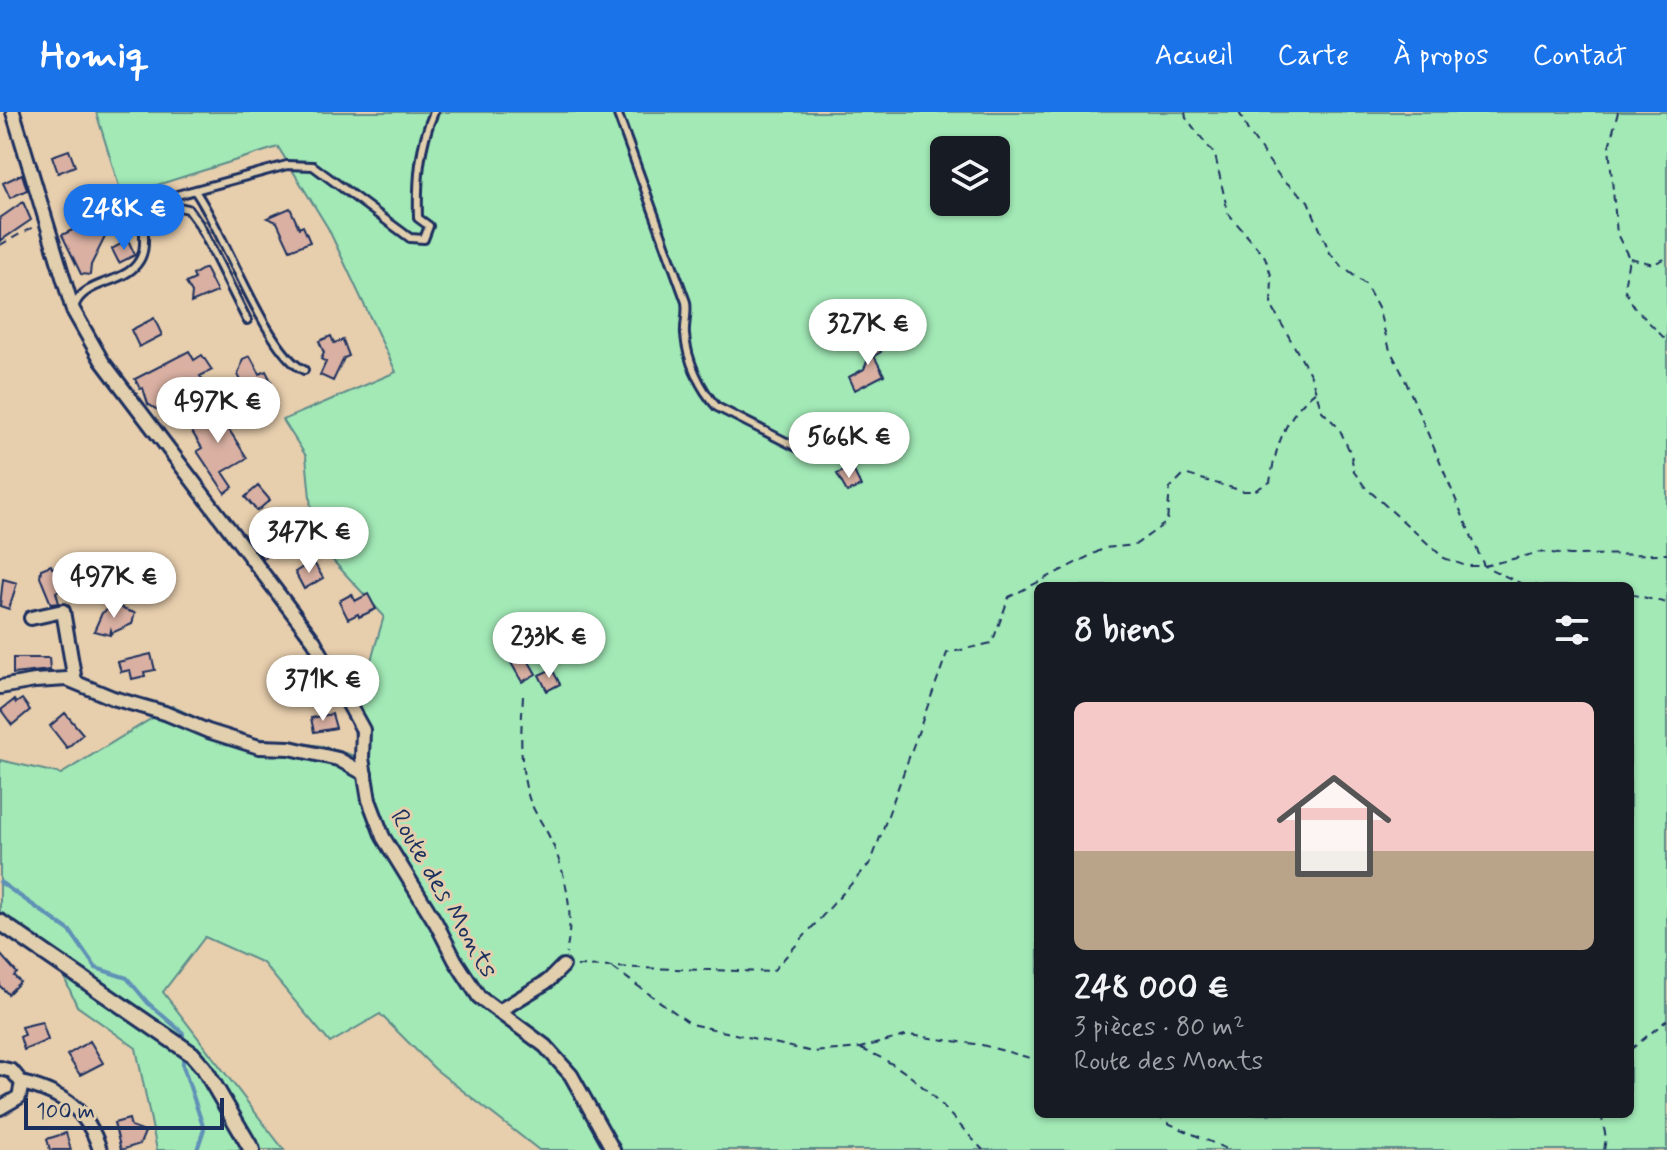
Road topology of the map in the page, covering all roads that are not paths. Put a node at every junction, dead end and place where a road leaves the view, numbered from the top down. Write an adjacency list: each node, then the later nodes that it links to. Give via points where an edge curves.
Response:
1 (13, 112): 6 (street, Route des Monts)
2 (434, 112): 4 (lane, via 425,132 417,182 418,218 429,226 424,239 410,238 313,166 287,165)
3 (617, 112): 9 (lane, via 686,302 687,347 706,396 717,407)
4 (195, 191): 5 (lane, via 166,198); 8 (lane, via 266,323 294,365)
5 (147, 215): 6 (lane, via 138,263 77,299); 7 (lane, via 170,205 188,209)
6 (73, 310): 13 (street, Route des Monts, via 102,361 314,641 363,730)
7 (247, 320)
8 (304, 370)
9 (810, 454)
10 (31, 618): 11 (street, via 63,611)
11 (75, 681): 12 (street); 13 (street, via 208,731 259,747 338,759)
12 (0, 687)
13 (365, 774): 16 (street, Route des Monts, via 383,837 479,997)
14 (2, 927): 21 (street, via 192,1054)
15 (563, 966): 16 (street)
16 (499, 1011): 22 (street, Route des Monts, via 545,1046 571,1075)
17 (0, 1068): 18 (street, via 12,1071)
18 (22, 1083): 19 (street, via 19,1097); 20 (street, via 51,1090 66,1101 85,1118)
19 (0, 1108)
20 (100, 1150)
21 (252, 1150)
22 (613, 1150)

